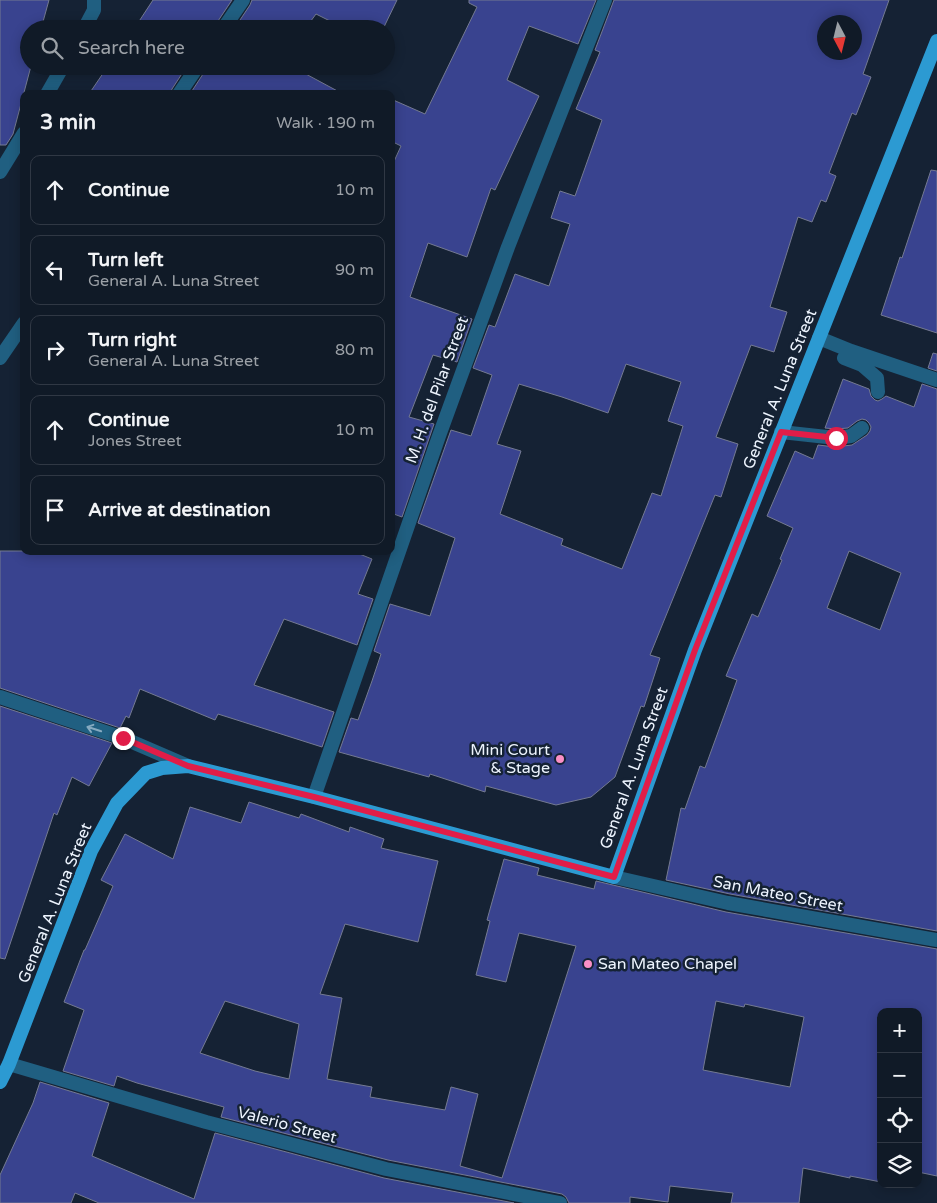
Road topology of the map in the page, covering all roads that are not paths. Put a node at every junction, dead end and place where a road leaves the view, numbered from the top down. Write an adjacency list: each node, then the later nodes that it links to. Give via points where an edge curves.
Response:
1 (94, 0): 4 (street, via 94,10)
2 (243, 0): 5 (street)
3 (605, 0): 22 (street, M. H. del Pilar Street, via 508,247)
4 (89, 20)
5 (229, 20)
6 (937, 41): 14 (main road, General A. Luna Street)
7 (58, 75): 9 (street)
8 (192, 75): 10 (street)
9 (49, 90)
10 (182, 90)
11 (20, 139): 12 (street)
12 (2, 165)
13 (20, 329): 15 (street)
14 (818, 342): 16 (street); 17 (street, via 862,365 877,378); 19 (main road, General A. Luna Street)
15 (0, 358)
16 (937, 380)
17 (878, 392)
18 (862, 428): 19 (street, via 851,436 836,438)
19 (781, 432): 23 (main road, General A. Luna Street, via 695,650)
20 (0, 698): 21 (street, one-way to 20, via 123,738)
21 (188, 766): 22 (main road, General A. Luna Street); 25 (main road, General A. Luna Street, via 146,773 117,803 91,851)
22 (314, 797): 23 (main road, General A. Luna Street)
23 (614, 877): 24 (street, San Mateo Street, via 728,903)
24 (937, 940)
25 (9, 1064): 26 (main road, General A. Luna Street); 27 (street, Valerio Street, via 206,1122 386,1169)
26 (0, 1082)
27 (560, 1203)

